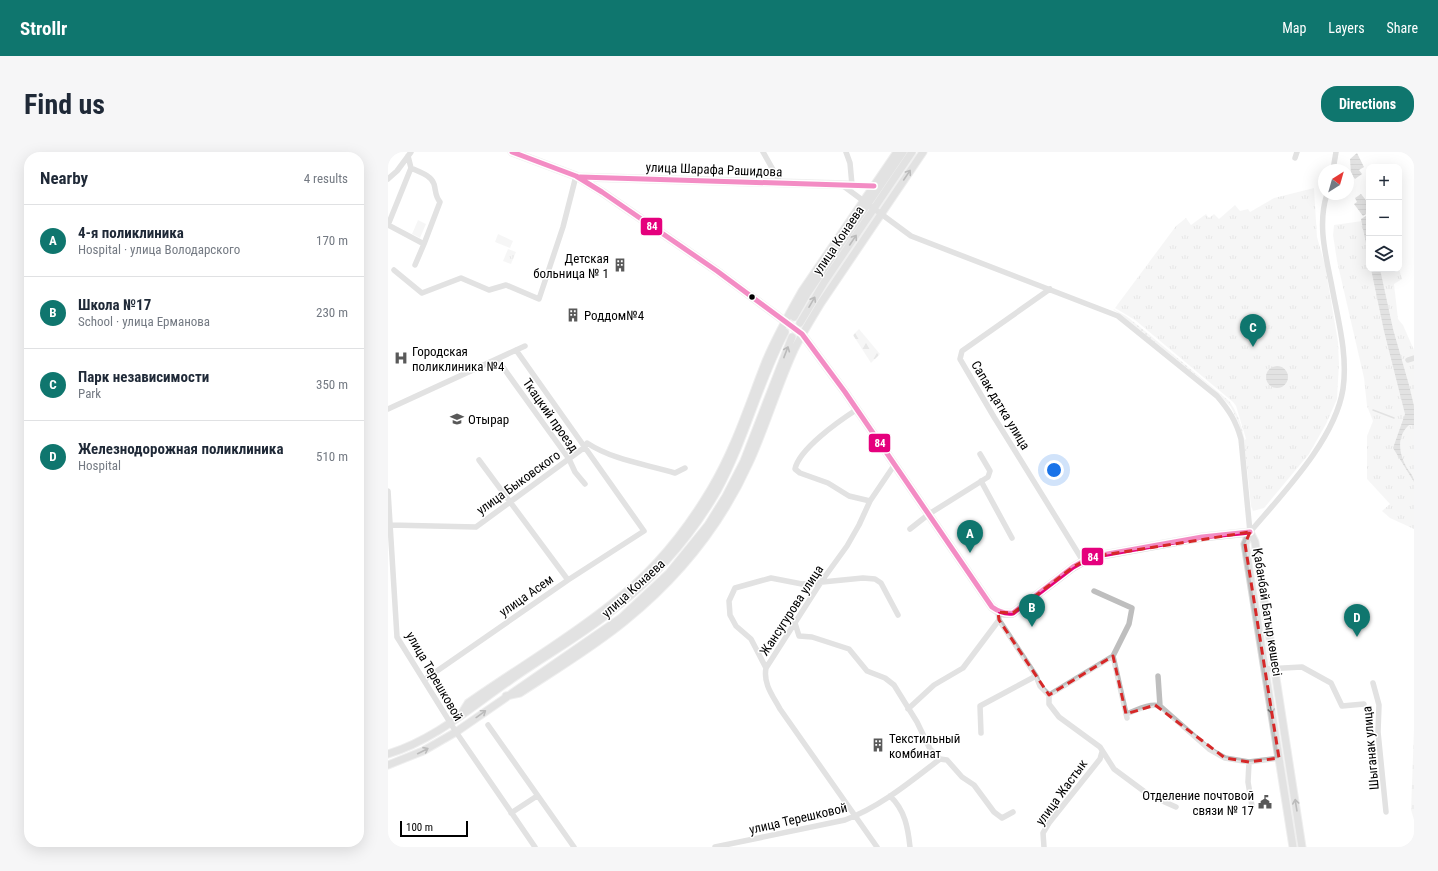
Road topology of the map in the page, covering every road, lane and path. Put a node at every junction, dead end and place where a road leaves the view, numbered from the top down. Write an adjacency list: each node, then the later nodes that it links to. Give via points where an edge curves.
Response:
1 (512, 152): 12 (main road, улица Шарафа Рашидова)
2 (763, 152): 19 (street)
3 (846, 152): 21 (street, via 850,163)
4 (897, 152): 22 (main road)
5 (903, 152): 24 (main road, улица Конаева)
6 (912, 152): 24 (main road, улица Конаева)
7 (923, 152): 25 (main road, one-way to 7)
8 (1297, 152): 14 (street)
9 (1336, 152): 15 (street)
10 (1412, 152): 13 (main road)
11 (410, 154): 16 (street); 18 (street)
12 (524, 154): 17 (main road, улица Шарафа Рашидова)
13 (1414, 154)
14 (1295, 158)
15 (1334, 164)
16 (411, 168): 26 (street, via 428,176 434,183 436,197 440,202); 26 (street, via 388,225)
17 (576, 176): 19 (main road, улица Шарафа Рашидова); 28 (street, via 563,227 539,299 506,285 489,290 461,278 422,293); 31 (main road, улица Шарафа Рашидова, via 657,228)
18 (388, 180)
19 (780, 182): 20 (main road, улица Шарафа Рашидова)
20 (842, 185): 21 (main road, улица Шарафа Рашидова); 24 (street)
21 (852, 186): 22 (street)
22 (874, 186): 24 (main road)
23 (1325, 200): 55 (street, via 1322,228 1342,339 1343,389 1328,431 1311,459)
24 (868, 205): 25 (street); 30 (main road, улица Конаева); 31 (main road, via 802,291); 32 (main road, улица Конаева, one-way to 24)
25 (881, 214): 29 (street, via 911,236); 34 (main road)
26 (424, 244): 27 (street)
27 (415, 265)
28 (394, 270)
29 (1050, 289): 55 (street, via 1118,316 1217,396 1230,411 1241,439); 57 (street, Сапак датка улица, via 962,351 960,359)
30 (794, 317)
31 (786, 321): 32 (main road, улица Шарафа Рашидова); 79 (main road, via 712,488 675,541 638,581 611,605 468,703)
32 (797, 325): 34 (main road, улица Шарафа Рашидова)
33 (785, 332): 79 (main road, улица Конаева, via 734,457 717,491 680,544 661,566 614,610)
34 (802, 334): 40 (main road, улица Шарафа Рашидова); 75 (main road, via 749,464 731,499 687,560 648,602 624,622 520,693)
35 (792, 337): 75 (main road, улица Конаева, one-way to 35, via 621,618 644,598 688,551 708,525 744,461)
36 (525, 346): 37 (street)
37 (516, 350): 38 (street); 41 (street)
38 (497, 359): 39 (street); 43 (street, Ткацкий проезд)
39 (388, 409)
40 (856, 410): 45 (main road, улица Шарафа Рашидова); 51 (street, via 811,444 795,469 828,483 849,496)
41 (584, 447): 43 (street, улица Быковского); 46 (street, via 587,442 604,454 675,473); 59 (street, улица Асем, via 644,531)
42 (980, 454): 47 (street, via 991,472)
43 (569, 459): 48 (street, Ткацкий проезд); 50 (street, улица Быковского)
44 (479, 460): 50 (street)
45 (895, 464): 51 (street, Жансугурова улица); 52 (main road, улица Шарафа Рашидова)
46 (685, 468)
47 (981, 481): 52 (street); 56 (street)
48 (585, 484)
49 (388, 491): 53 (street, улица Терешковой)
50 (511, 501): 53 (street, улица Быковского, via 476,527); 59 (street)
51 (870, 501): 60 (street, Жансугурова улица, via 853,536)
52 (929, 514): 54 (street); 62 (main road, улица Шарафа Рашидова, via 992,607)
53 (390, 525): 58 (street, улица Терешковой)
54 (910, 529)
55 (1250, 532): 57 (main road, via 1202,537 1091,557); 68 (main road, Қабанбай Батыр көшесі, via 1255,542); 69 (main road, Қабанбай Батыр көшесі, via 1245,544)
56 (1012, 538)
57 (1083, 561): 62 (main road, via 1012,613)
58 (391, 572): 72 (street, улица Терешковой, via 398,637)
59 (568, 580): 72 (street, улица Асем)
60 (821, 582): 63 (street, via 862,578 879,580); 65 (street, Жансугурова улица); 67 (street, via 802,584 771,578 735,588 728,605 730,615 736,626 751,639)
61 (1094, 591): 66 (street, via 1132,608 1129,624)
62 (998, 612): 64 (street)
63 (898, 616)
64 (999, 620): 70 (street); 78 (street, via 963,668 934,685)
65 (795, 623): 67 (street, Жансугурова улица); 78 (street, via 799,636 812,636 849,649 867,671 885,678 894,685)
66 (1113, 656): 74 (street); 77 (street, via 1127,716 1148,706)
67 (766, 668): 97 (street, Жансугурова улица, via 766,682 780,709)
68 (1274, 668): 69 (street, Шыганак улица); 76 (street, Шыганак улица, via 1302,667 1331,683 1342,706); 106 (main road, Қабанбай Батыр көшесі, one-way to 68)
69 (1265, 669): 86 (main road, Қабанбай Батыр көшесі, one-way to 86)
70 (1036, 676): 74 (street, via 1040,686); 83 (street, via 980,706)
71 (1158, 676): 77 (street)
72 (424, 680): 80 (street, улица Терешковой)
73 (1373, 683): 95 (street, Шыганак улица, via 1379,705 1378,732)
74 (1049, 695): 84 (street, via 1049,704 1059,717 1100,747)
75 (506, 696): 82 (main road, улица Конаева, one-way to 75)
76 (1364, 704)
77 (1160, 706): 88 (street, via 1209,749 1225,758)
78 (908, 709): 87 (street, via 918,722 930,749)
79 (460, 716): 80 (main road, улица Конаева)
80 (450, 723): 82 (street, улица Терешковой); 85 (main road, улица Конаева, via 419,742)
81 (488, 725): 90 (street)
82 (456, 732): 89 (main road, улица Конаева, one-way to 82, via 423,752); 96 (street, улица Терешковой)
83 (981, 733)
84 (1102, 752): 93 (street, via 1114,769 1149,795); 104 (street, улица Жастык, via 1100,759 1049,823 1043,833)
85 (388, 754)
86 (1279, 758): 88 (street); 105 (main road, Қабанбай Батыр көшесі)
87 (940, 759): 91 (street, улица Терешковой); 94 (street, via 947,760 962,777 974,785 996,814 1002,818)
88 (1249, 762): 92 (street, via 1248,782)
89 (388, 765)
90 (537, 796): 96 (street); 100 (street)
91 (890, 796): 97 (street, улица Терешковой); 103 (street, via 906,822)
92 (1252, 806)
93 (1176, 808)
94 (1013, 812)
95 (1386, 812)
96 (511, 813): 99 (street, улица Терешковой)
97 (856, 816): 98 (street, улица Терешковой); 102 (street, Жансугурова улица)
98 (739, 845): 101 (street, улица Терешковой)
99 (535, 847)
100 (574, 847)
101 (716, 847)
102 (877, 847)
103 (910, 847)
104 (1044, 847)
105 (1293, 847)
106 (1302, 847)

